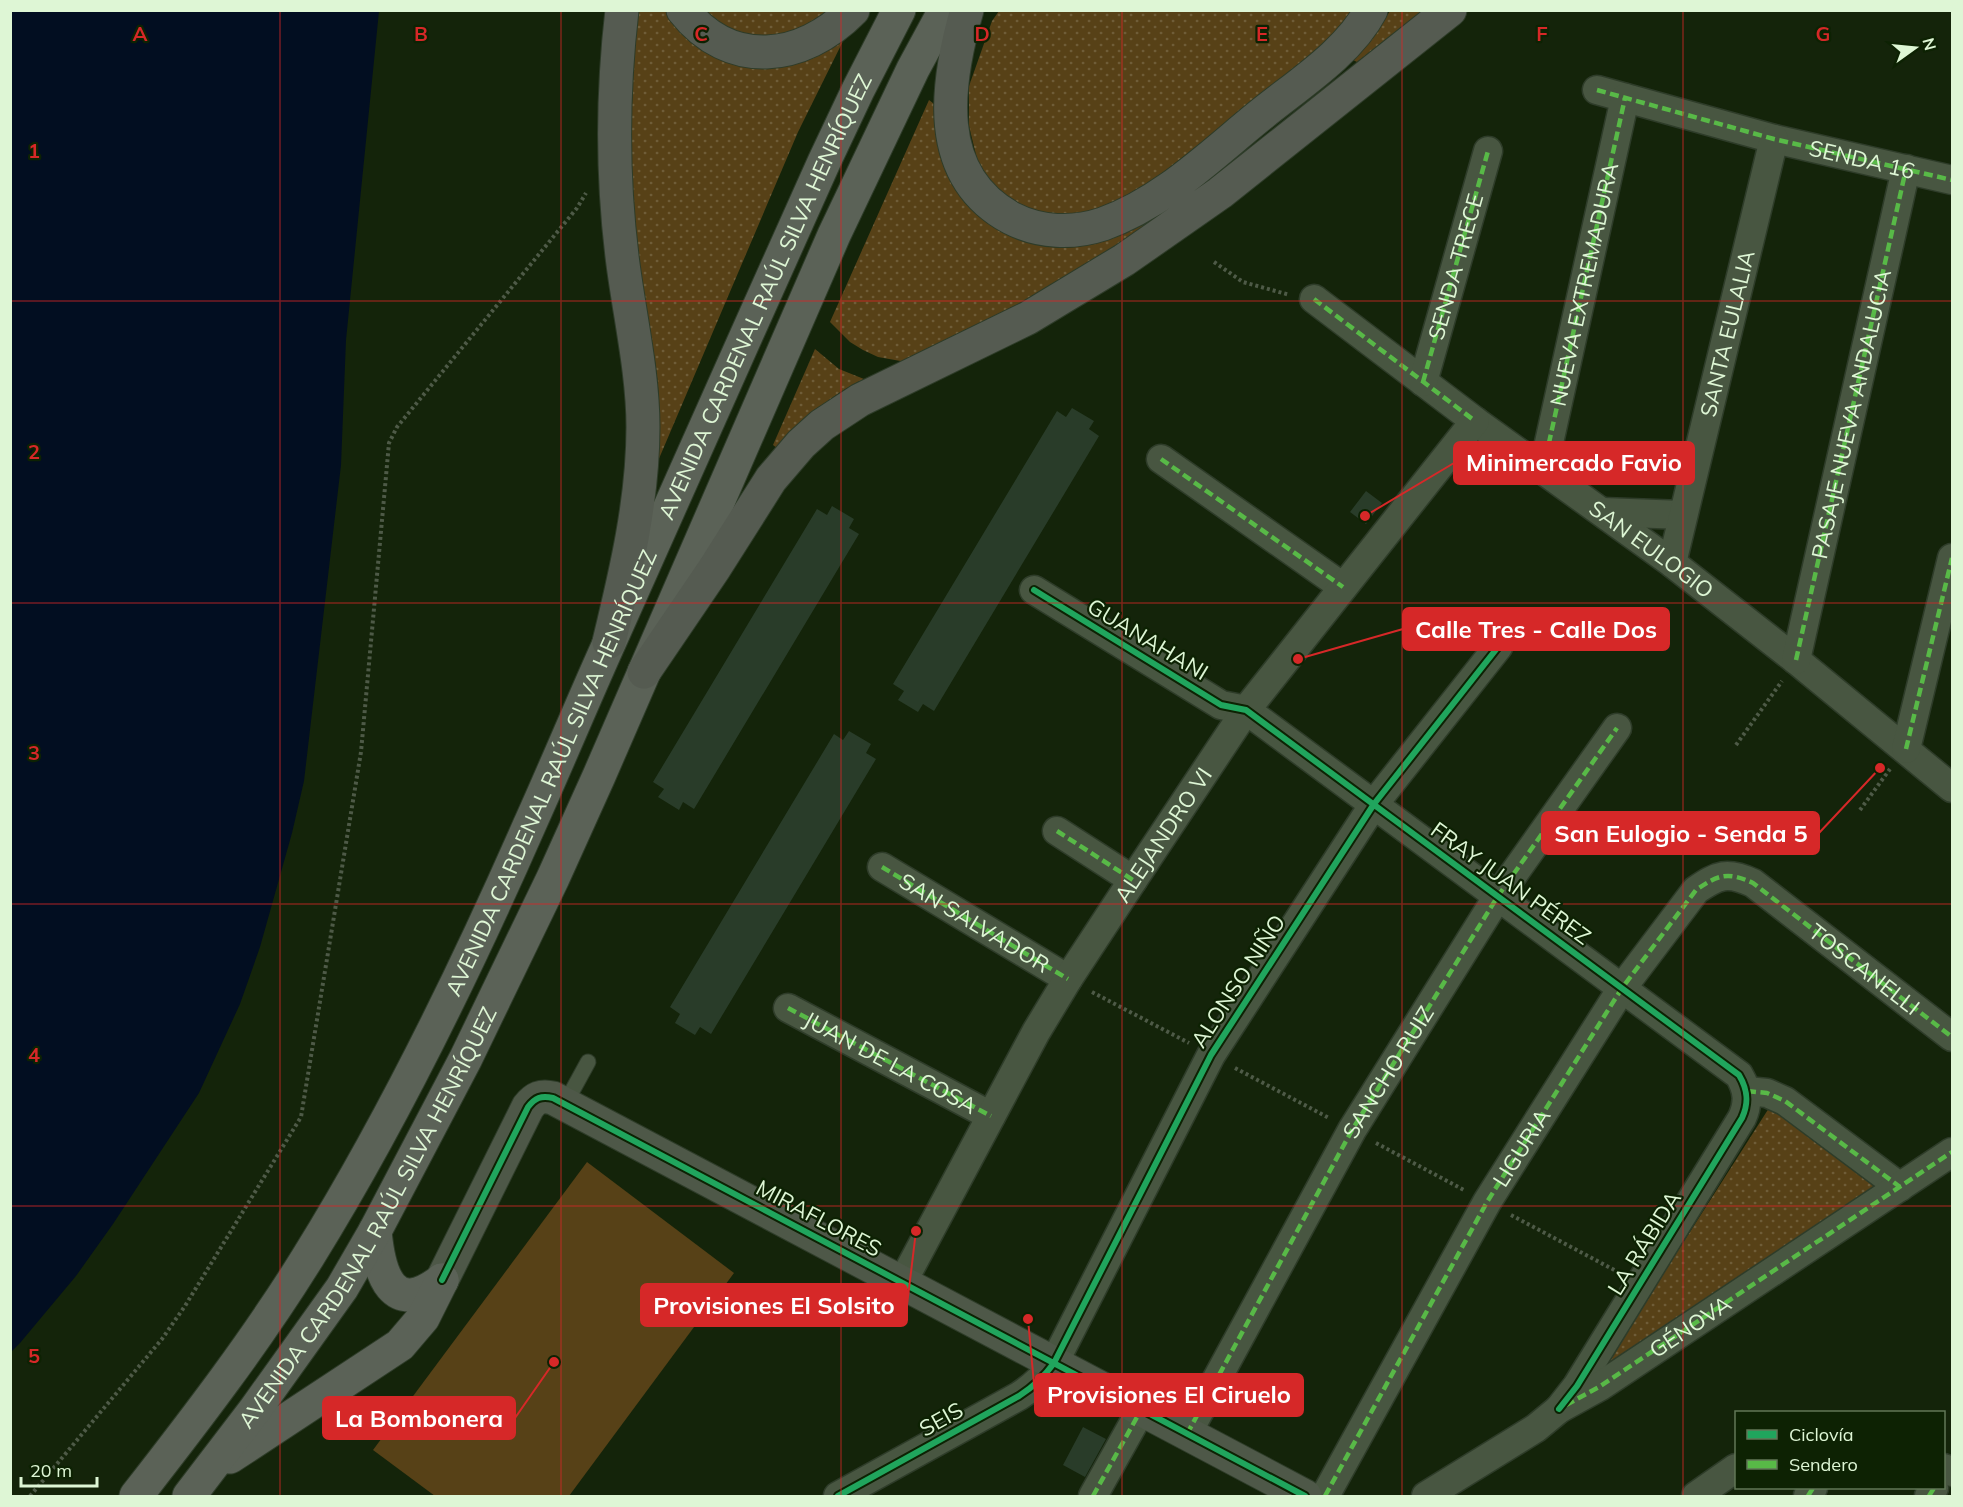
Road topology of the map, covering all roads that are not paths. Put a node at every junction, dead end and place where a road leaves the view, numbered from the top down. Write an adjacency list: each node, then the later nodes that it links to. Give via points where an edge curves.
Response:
1 (622, 10): 26 (highway, via 615,80 615,171 642,434 633,534)
2 (682, 10): 3 (highway, via 717,42 735,49 771,52 816,38)
3 (853, 10)
4 (899, 10): 26 (main road, AVENIDA CARDENAL RAÚL SILVA HENRÍQUEZ, via 824,162)
5 (945, 10): 29 (main road, AVENIDA CARDENAL RAÚL SILVA HENRÍQUEZ, via 834,235)
6 (967, 10): 7 (highway, via 950,101 954,142 964,171 1000,212 1033,227 1064,231 1092,228 1127,214 1171,188 1333,56)
7 (1371, 10)
8 (1450, 10): 29 (highway, via 1220,192 1124,260 1028,318 860,400 822,425 771,479)
9 (1597, 90): 10 (street, SENDA 16)
10 (1625, 98): 11 (street, SENDA 16); 19 (street, NUEVA EXTREMADURA)
11 (1774, 139): 13 (street, SENDA 16); 21 (street, SANTA EULALIA)
12 (1488, 151): 16 (street, SENDA TRECE)
13 (1906, 169): 14 (street, SENDA 16); 28 (street, PASAJE NUEVA ANDALUCIA)
14 (1953, 180)
15 (1314, 299): 16 (street, SAN EULOGIO)
16 (1423, 382): 17 (street, SAN EULOGIO)
17 (1474, 422): 19 (street, SAN EULOGIO); 24 (street, ALEJANDRO VI)
18 (1161, 459): 24 (street)
19 (1543, 470): 20 (street, SAN EULOGIO)
20 (1602, 512): 21 (street); 23 (street, SAN EULOGIO)
21 (1683, 515): 23 (street, SANTA EULALIA)
22 (1953, 558): 32 (street)
23 (1672, 563): 28 (street, SAN EULOGIO)
24 (1343, 587): 30 (street, ALEJANDRO VI)
25 (1034, 590): 30 (street, GUANAHANI, via 1221,705)
26 (609, 642): 60 (main road, AVENIDA CARDENAL RAÚL SILVA HENRÍQUEZ, via 456,985 379,1134 308,1258 264,1324)
27 (1498, 646): 34 (street, ALONSO NIÑO)
28 (1796, 660): 32 (street, SAN EULOGIO)
29 (644, 672): 50 (main road, AVENIDA CARDENAL RAÚL SILVA HENRÍQUEZ, via 510,968)
30 (1246, 710): 34 (street, FRAY JUAN PÉREZ); 37 (street, ALEJANDRO VI)
31 (1617, 728): 38 (street, SANCHO RUIZ)
32 (1906, 749): 33 (street, SAN EULOGIO)
33 (1953, 788)
34 (1374, 804): 38 (street, FRAY JUAN PÉREZ); 53 (street, ALONSO NIÑO, via 1211,1055)
35 (1057, 831): 37 (street)
36 (882, 867): 40 (street, SAN SALVADOR)
37 (1133, 880): 40 (street, ALEJANDRO VI)
38 (1498, 896): 41 (street, FRAY JUAN PÉREZ); 56 (street, SANCHO RUIZ, via 1352,1130)
39 (1775, 900): 41 (street, LIGURIA, via 1736,875 1710,881 1696,890); 43 (street, TOSCANELLI)
40 (1068, 979): 47 (street, ALEJANDRO VI)
41 (1622, 988): 45 (street, FRAY JUAN PÉREZ, via 1732,1069); 63 (street, LIGURIA, via 1487,1202)
42 (788, 1008): 47 (street, JUAN DE LA COSA)
43 (1953, 1037)
44 (588, 1062): 46 (lane)
45 (1747, 1091): 49 (street, via 1767,1093 1785,1101); 54 (street, LA RÁBIDA, via 1742,1118)
46 (551, 1101): 51 (street, via 528,1107); 52 (street, MIRAFLORES)
47 (991, 1116): 52 (street, ALEJANDRO VI)
48 (1953, 1152): 49 (street, GÉNOVA)
49 (1900, 1186): 54 (street, GÉNOVA, via 1599,1387)
50 (375, 1231): 51 (main road, via 381,1267 397,1293 416,1294); 58 (main road, AVENIDA CARDENAL RAÚL SILVA HENRÍQUEZ, via 342,1288)
51 (442, 1280): 58 (main road, via 423,1318 400,1345)
52 (902, 1283): 53 (street, MIRAFLORES)
53 (1054, 1363): 55 (street, MIRAFLORES); 61 (street, SEIS, via 1019,1396)
54 (1559, 1409): 64 (street, GÉNOVA, via 1536,1428)
55 (1141, 1410): 56 (street, MIRAFLORES); 62 (street)
56 (1187, 1434): 59 (street, MIRAFLORES)
57 (1735, 1469): 65 (street)
58 (198, 1484)
59 (1289, 1493)
60 (136, 1497)
61 (838, 1497)
62 (1093, 1497)
63 (1325, 1497)
64 (1426, 1497)
65 (1695, 1497)

